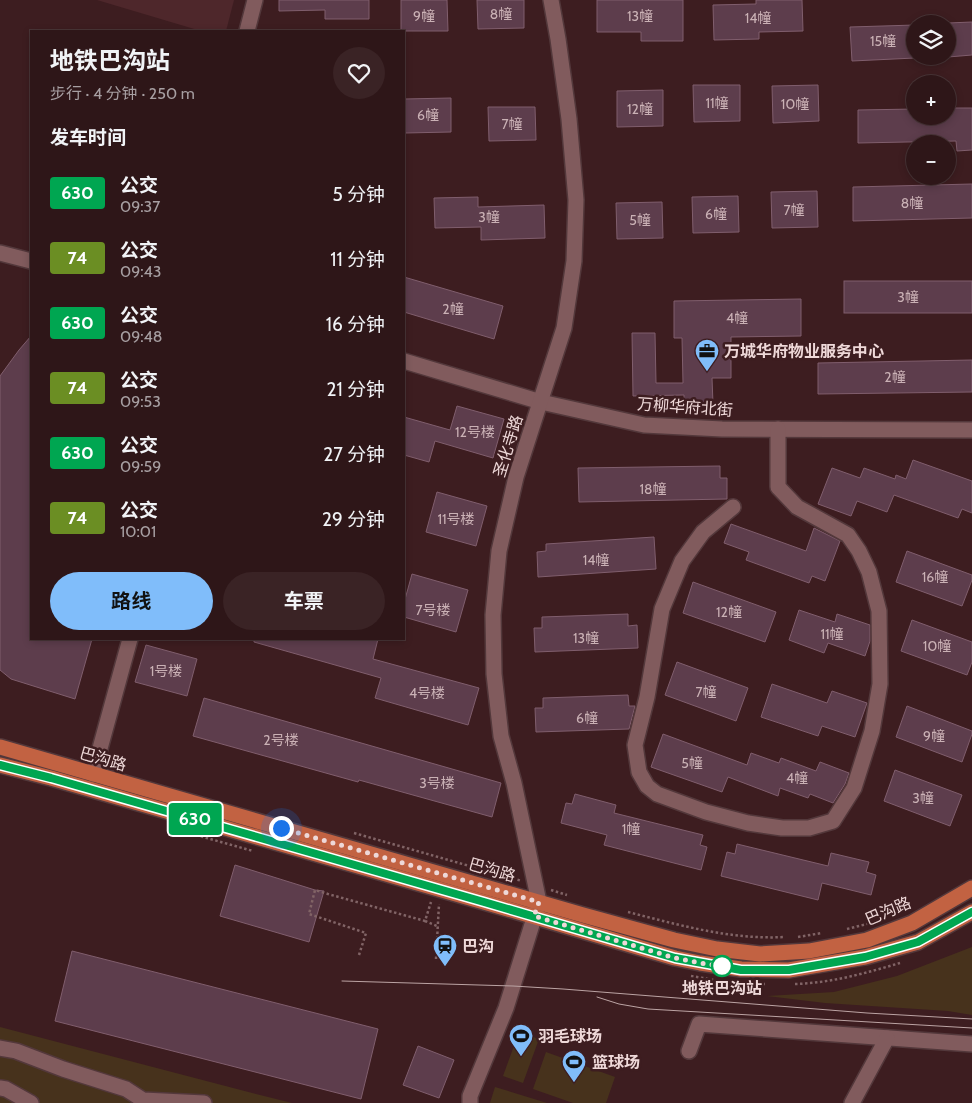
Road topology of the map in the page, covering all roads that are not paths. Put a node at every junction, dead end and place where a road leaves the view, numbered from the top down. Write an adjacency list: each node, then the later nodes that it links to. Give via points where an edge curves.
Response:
1 (255, 0): 3 (street)
2 (551, 0): 7 (street, 圣化寺路, via 569,119 576,200 574,261 564,328)
3 (247, 30)
4 (0, 253): 5 (street)
5 (30, 262)
6 (405, 361): 7 (street, 万柳华府北街)
7 (541, 402): 8 (street, 万柳华府北街, via 644,425); 16 (street, 圣化寺路, via 516,477 499,551 493,616 494,674 501,736 536,885)
8 (778, 429): 9 (street, 万柳华府北街); 10 (street, via 778,487 797,506 848,535 869,572 879,611 880,684 872,731 854,788 833,821 809,828 756,825 706,812 658,794 646,786 639,772 635,745 662,609 682,561 703,532)
9 (972, 430)
10 (733, 507)
11 (130, 640): 14 (street)
12 (0, 747): 14 (main road, 巴沟路)
13 (0, 765): 16 (main road, 巴沟路)
14 (93, 774): 16 (main road, 巴沟路)
15 (972, 888): 16 (main road, 巴沟路, via 912,923 866,940 809,951 760,954 717,949)
16 (537, 909): 17 (main road, 巴沟路, via 675,958 741,970 789,970 865,957 918,942); 26 (street, via 506,1008)
17 (972, 912)
18 (887, 1038): 19 (street); 21 (street, via 699,1024); 27 (street)
19 (972, 1044)
20 (0, 1048): 23 (street, via 126,1089)
21 (689, 1051)
22 (0, 1088): 24 (street)
23 (127, 1098): 25 (street)
24 (31, 1103)
25 (204, 1103)
26 (470, 1103)
27 (852, 1103)

